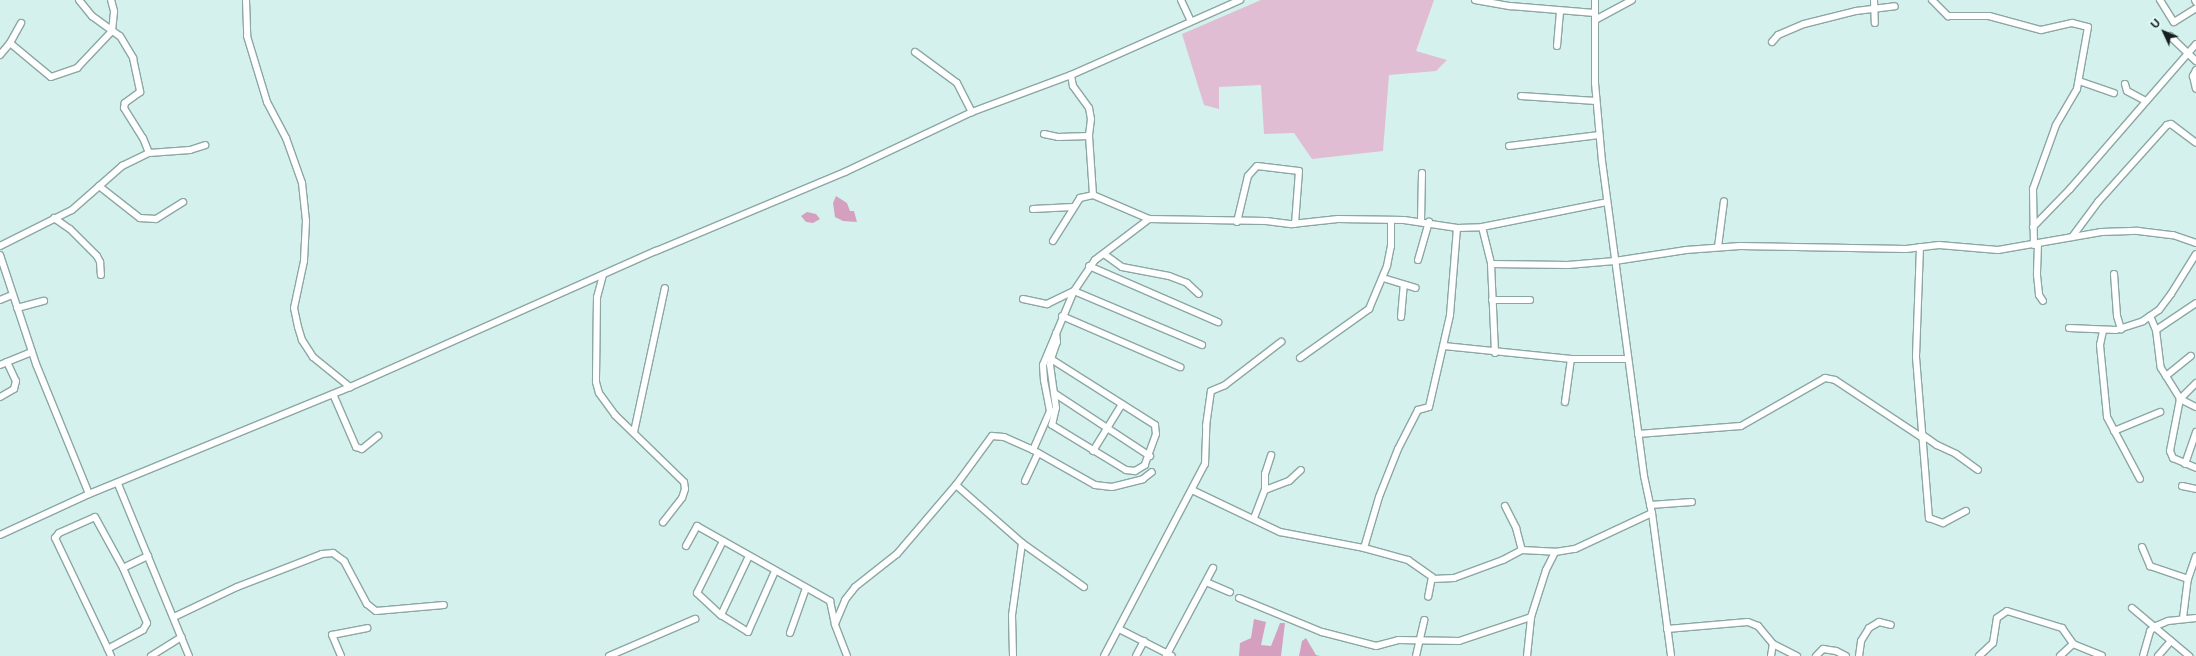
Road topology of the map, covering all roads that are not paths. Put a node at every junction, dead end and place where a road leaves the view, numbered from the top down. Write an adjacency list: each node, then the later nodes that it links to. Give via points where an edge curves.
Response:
1 (79, 0): 21 (street, via 92,16)
2 (111, 0): 21 (street, via 114,11)
3 (246, 0): 123 (street, via 247,36 267,102 286,138 302,183 306,221 304,261 294,308 298,326 302,340 313,357)
4 (1181, 0): 18 (street)
5 (1240, 0): 18 (street)
6 (1477, 0): 15 (street)
7 (1595, 0): 16 (street)
8 (1632, 0): 17 (street)
9 (1874, 0): 13 (street)
10 (1932, 0): 33 (street, via 1948,16 1990,16 2041,30 2072,23 2088,27)
11 (2160, 0): 14 (street, via 2174,22)
12 (1895, 6): 13 (street)
13 (1874, 8): 20 (street); 23 (street, via 1804,24 1778,35)
14 (2196, 8)
15 (1560, 11): 16 (street); 26 (street)
16 (1595, 13): 17 (street)
17 (1595, 20): 38 (street)
18 (1191, 21): 32 (street)
19 (21, 23): 24 (street)
20 (1875, 23)
21 (112, 31): 24 (street, via 77,68 51,77); 47 (street, via 120,36 133,58 140,92 126,103 124,108 144,138)
22 (2170, 36): 28 (street)
23 (1772, 42)
24 (10, 43): 29 (street)
25 (2196, 44): 28 (street)
26 (1558, 46)
27 (915, 52): 40 (street, via 957,83)
28 (2188, 53): 30 (street); 39 (street)
29 (0, 55)
30 (2196, 61)
31 (2196, 70): 35 (street, via 2192,76)
32 (1071, 74): 40 (street); 43 (street, via 1075,90 1089,108)
33 (2078, 81): 36 (street); 64 (street, via 2077,89 2056,125 2043,156 2033,189)
34 (2125, 84): 39 (street, via 2127,91)
35 (2196, 89)
36 (2114, 93)
37 (1521, 96): 38 (street)
38 (1596, 101): 42 (street)
39 (2146, 102): 64 (street)
40 (972, 112): 83 (street, via 845,172)
41 (1044, 134): 43 (street, via 1058,137)
42 (1599, 135): 46 (street); 53 (street)
43 (1089, 136): 50 (street)
44 (2196, 143): 66 (street, via 2171,124 2167,125 2098,202)
45 (205, 145): 47 (street, via 190,150)
46 (1509, 146)
47 (149, 153): 49 (street, via 122,166)
48 (1422, 173): 59 (street)
49 (99, 186): 52 (street, via 140,218 156,219); 56 (street, via 72,210)
50 (1093, 195): 54 (street, via 1081,196); 57 (street)
51 (1724, 201): 71 (street)
52 (183, 202)
53 (1607, 202): 63 (street); 77 (street)
54 (1072, 207): 55 (street); 67 (street)
55 (1033, 209)
56 (54, 218): 70 (street); 82 (street, via 70,229 97,256)
57 (1149, 219): 60 (street); 73 (street)
58 (1391, 220): 59 (street); 62 (street, via 1338,219); 84 (street, via 1391,246)
59 (1421, 220): 61 (street)
60 (1237, 222): 62 (street); 62 (street, via 1248,176 1256,166 1299,171)
61 (1429, 222): 65 (street); 76 (street)
62 (1295, 224)
63 (1482, 227): 65 (street); 78 (street)
64 (2033, 227): 69 (street)
65 (1457, 228): 110 (street, via 1453,289)
66 (2072, 237): 68 (street, via 2101,232 2138,231); 69 (street)
67 (1053, 241)
68 (2196, 243)
69 (2036, 245): 72 (street, via 1998,250 1939,245); 95 (street, via 2039,295)
70 (0, 246)
71 (1718, 247): 72 (street); 77 (street)
72 (1920, 247): 138 (street, via 1916,357)
73 (1104, 254): 80 (street); 89 (street, via 1122,267 1169,276 1187,283)
74 (2196, 254): 100 (street, via 2171,294)
75 (0, 255): 79 (street)
76 (1418, 260)
77 (1615, 261): 78 (street, via 1561,265); 116 (street)
78 (1491, 264): 93 (street)
79 (1, 266): 90 (street)
80 (1089, 266): 88 (street); 102 (street)
81 (2114, 274): 104 (street, via 2117,316)
82 (101, 275)
83 (603, 275): 123 (street); 134 (street, via 597,297 596,382 606,403)
84 (1383, 278): 85 (street); 114 (street, via 1369,309)
85 (1404, 286): 87 (street); 101 (street)
86 (664, 288): 134 (street)
87 (1416, 288)
88 (1074, 291): 91 (street, via 1047,304); 99 (street); 109 (street)
89 (1199, 294)
90 (12, 295): 92 (street); 98 (street)
91 (1023, 299)
92 (0, 300)
93 (1492, 300): 94 (street); 112 (street)
94 (1530, 300)
95 (2043, 300)
96 (44, 301): 98 (street)
97 (2196, 303): 105 (street)
98 (17, 308): 111 (street)
99 (1062, 316): 107 (street); 120 (street)
100 (2150, 316): 104 (street); 105 (street)
101 (1401, 317)
102 (1218, 322)
103 (2069, 328): 106 (street)
104 (2121, 329): 106 (street)
105 (2156, 330): 121 (street, via 2157,352)
106 (2103, 331): 133 (street, via 2100,345 2104,399 2107,417)
107 (1056, 333): 115 (street, via 1057,342); 139 (street, via 1043,373 1050,414)
108 (1281, 342): 153 (street, via 1234,378 1211,391 1206,429 1206,461)
109 (1202, 345)
110 (1444, 346): 112 (street); 169 (street, via 1429,407 1418,410 1398,449 1379,497)
111 (32, 352): 118 (street); 156 (street, via 56,418)
112 (1495, 353): 117 (street)
113 (2191, 356): 121 (street)
114 (1300, 358)
115 (1051, 359): 124 (street); 129 (street)
116 (1628, 359): 117 (street); 136 (street)
117 (1572, 360): 128 (street)
118 (7, 362): 119 (street); 126 (street, via 16,384 9,393)
119 (0, 365)
120 (1180, 367)
121 (2166, 376): 127 (street)
122 (2196, 383): 127 (street)
123 (350, 387): 125 (street)
124 (1054, 393): 132 (street); 140 (street, via 1056,412 1052,425)
125 (333, 394): 137 (street, via 356,447 362,449); 150 (street)
126 (0, 397)
127 (2180, 399): 130 (street); 143 (street, via 2170,451 2173,458)
128 (1565, 402)
129 (1122, 404): 132 (street); 142 (street, via 1155,425 1156,434)
130 (2196, 407)
131 (2160, 412): 133 (street)
132 (1107, 427): 140 (street); 142 (street)
133 (2114, 431): 148 (street)
134 (634, 432): 163 (street, via 684,482 682,498)
135 (2196, 432): 143 (street)
136 (1638, 434): 138 (street, via 1741,426 1825,378 1835,380); 159 (street)
137 (378, 436)
138 (1924, 437): 146 (street, via 1956,454); 160 (street, via 1929,518 1943,523)
139 (1036, 451): 147 (street, via 1084,481 1104,487 1143,479); 149 (street); 151 (street, via 995,435 988,440)
140 (1093, 452): 142 (street, via 1126,470 1135,471 1145,465)
141 (1271, 455): 154 (street, via 1265,474)
142 (1150, 456)
143 (2185, 464): 144 (street)
144 (2196, 468)
145 (1301, 470): 154 (street, via 1289,481)
146 (1978, 470)
147 (1152, 472)
148 (2140, 479)
149 (1025, 481)
150 (118, 484): 156 (street); 172 (street)
151 (956, 485): 166 (street); 195 (street, via 897,554 855,586)
152 (2182, 486): 155 (street)
153 (1192, 490): 162 (street); 199 (street)
154 (1265, 490): 162 (street)
155 (2196, 490)
156 (89, 494): 164 (street)
157 (1692, 502): 159 (street)
158 (1505, 506): 170 (street, via 1516,528)
159 (1650, 506): 161 (street)
160 (1966, 512)
161 (1652, 513): 171 (street, via 1575,549); 200 (street)
162 (1254, 518): 169 (street, via 1286,533)
163 (663, 522)
164 (0, 535)
165 (723, 541): 167 (street, via 696,526); 173 (street); 188 (street, via 697,592)
166 (1022, 543): 182 (street); 216 (street, via 1012,615)
167 (686, 546)
168 (2142, 547): 179 (street, via 2150,566)
169 (1364, 548): 178 (street, via 1408,560)
170 (1522, 550): 171 (street); 178 (street, via 1503,560 1454,578)
171 (1555, 552): 190 (street, via 1546,570)
172 (148, 556): 175 (street); 189 (street)
173 (749, 556): 177 (street); 188 (street)
174 (2196, 556): 179 (street)
175 (123, 568): 208 (street, via 147,623 143,630); 208 (street, via 96,517 56,536 55,540)
176 (1213, 568): 180 (street)
177 (775, 571): 181 (street); 188 (street, via 748,632)
178 (1433, 579): 185 (street)
179 (2188, 579): 191 (street)
180 (1206, 582): 183 (street); 209 (street)
181 (806, 588): 195 (street, via 830,601); 201 (street)
182 (1084, 588)
183 (1230, 592)
184 (1239, 598): 203 (street, via 1322,632 1368,644 1381,646 1398,640)
185 (1428, 598)
186 (444, 604): 189 (street, via 376,611 367,604 344,561 333,553 322,554 237,587)
187 (2132, 608): 197 (street)
188 (721, 615)
189 (174, 617): 202 (street)
190 (1531, 617): 203 (street, via 1476,638 1458,641); 220 (street)
191 (2184, 618): 192 (street); 197 (street)
192 (2196, 618)
193 (695, 619): 214 (street)
194 (1424, 620): 203 (street)
195 (835, 624): 215 (street)
196 (1891, 625): 226 (street, via 1879,622 1869,628 1861,641)
197 (2156, 626): 204 (street); 230 (street, via 2150,631)
198 (367, 628): 213 (street, via 332,635)
199 (1118, 629): 205 (street); 217 (street)
200 (1667, 629): 206 (street, via 1748,622 1758,626); 221 (street)
201 (790, 632)
202 (182, 637): 211 (street); 212 (street)
203 (1418, 641): 219 (street)
204 (2171, 641): 231 (street); 232 (street)
205 (1144, 642): 209 (street); 218 (street)
206 (1773, 644): 222 (street); 223 (street)
207 (2073, 644): 227 (street, via 2062,628 2007,611 1997,618 1993,643); 228 (street); 229 (street)
208 (108, 649): 210 (street)
209 (1169, 655)
210 (111, 656)
211 (151, 656)
212 (189, 656)
213 (341, 656)
214 (609, 656)
215 (847, 656)
216 (1013, 656)
217 (1104, 656)
218 (1136, 656)
219 (1416, 656)
220 (1527, 656)
221 (1671, 656)
222 (1771, 656)
223 (1797, 656)
224 (1816, 656): 225 (street, via 1823,649 1836,650)
225 (1846, 656)
226 (1860, 656)
227 (1979, 656)
228 (2060, 656)
229 (2102, 656)
230 (2143, 656)
231 (2158, 656)
232 (2189, 656)

